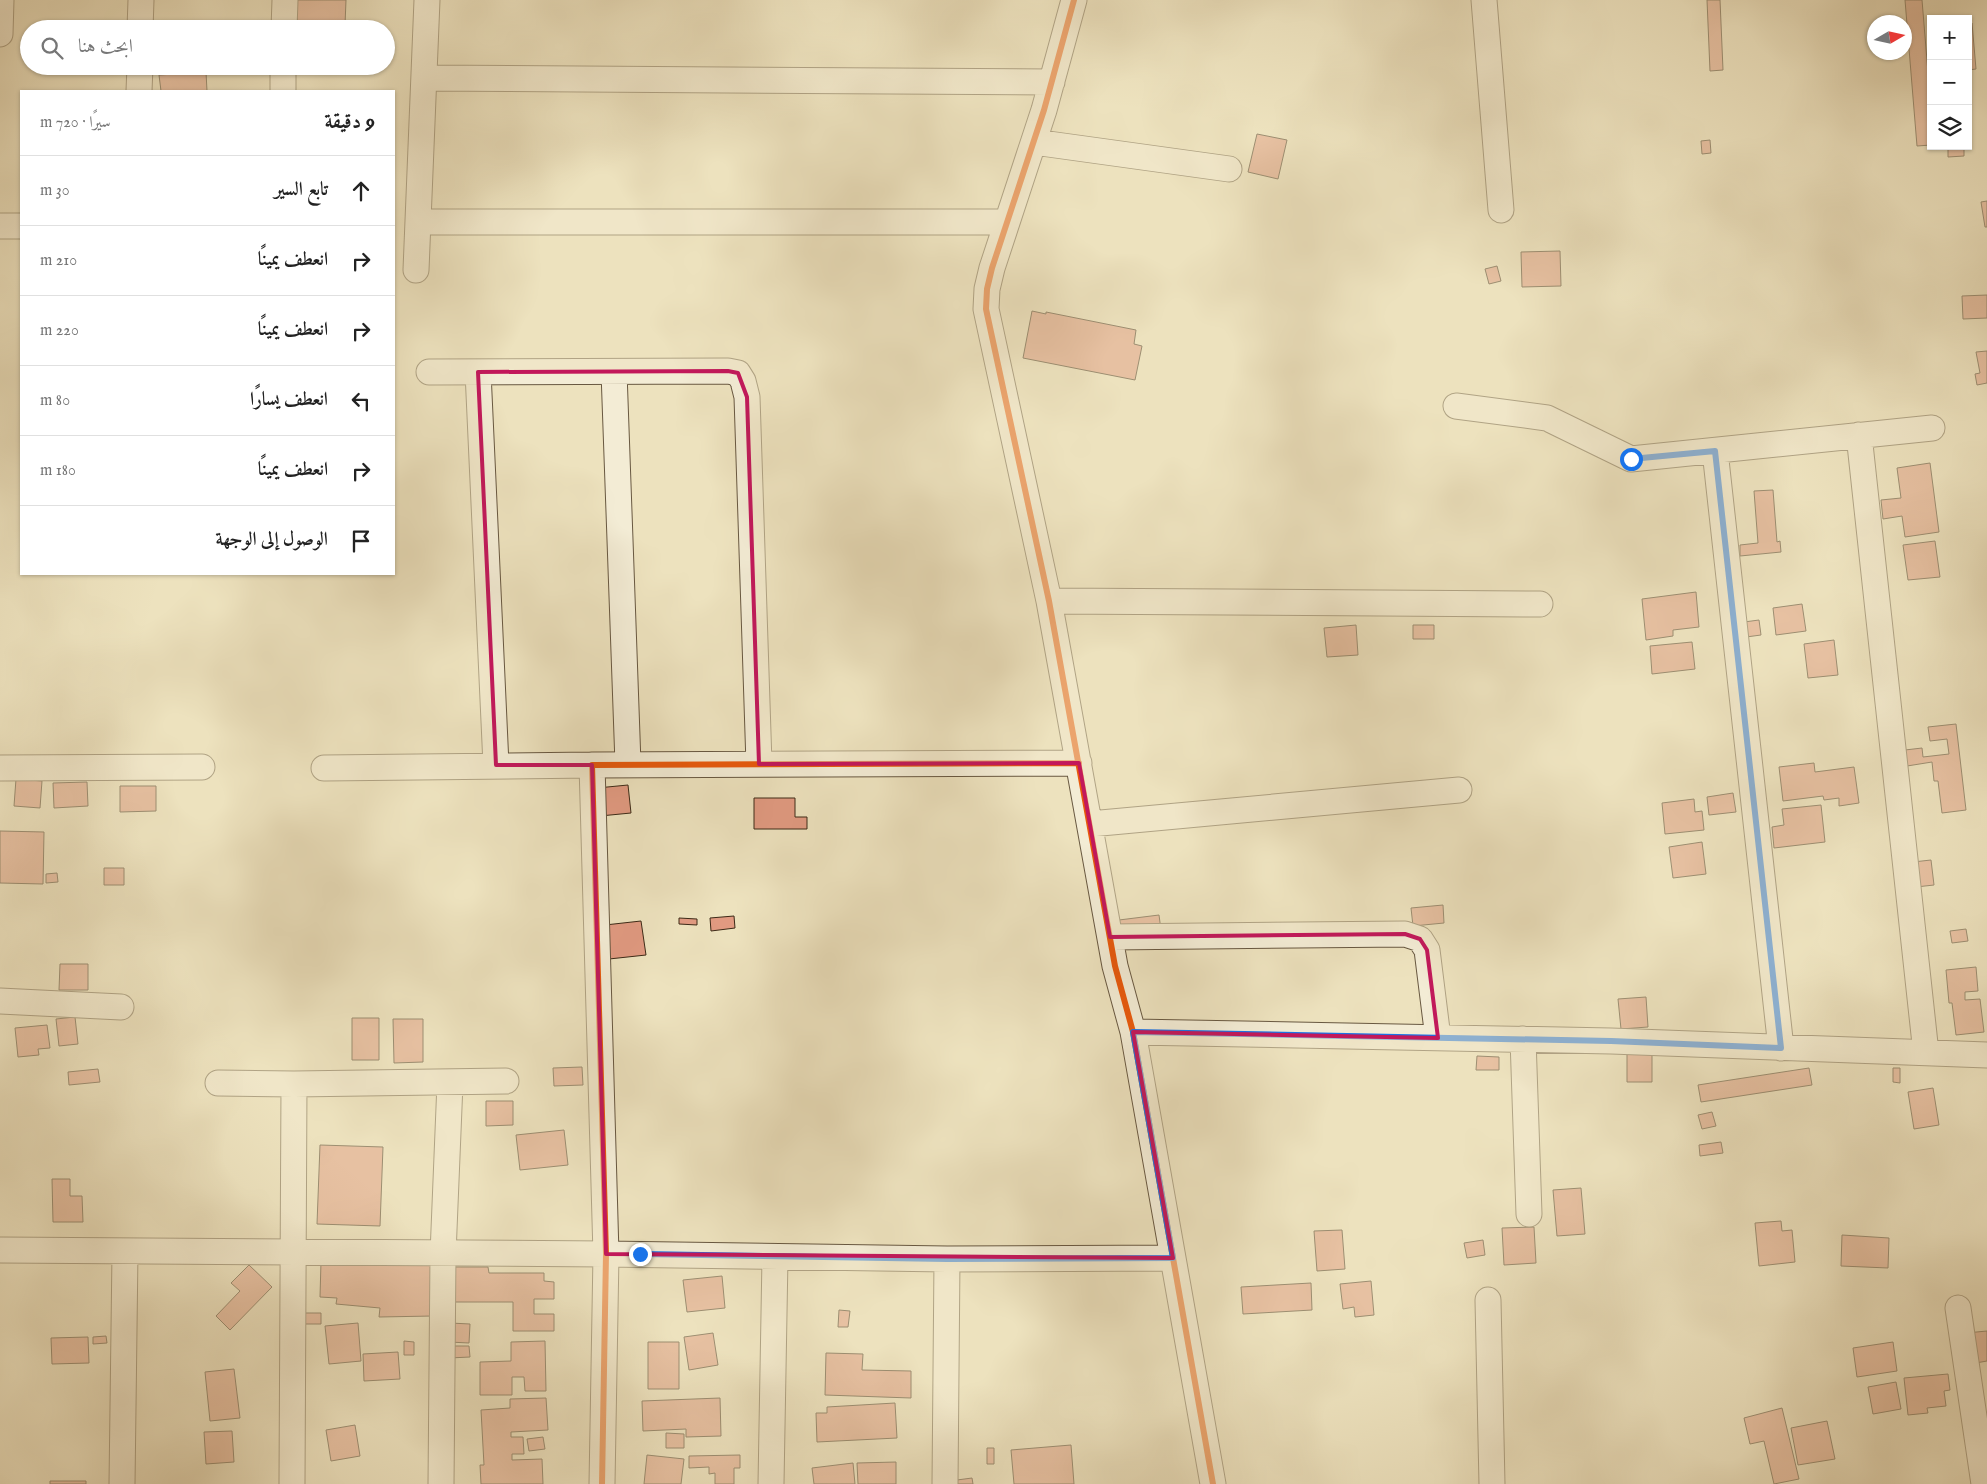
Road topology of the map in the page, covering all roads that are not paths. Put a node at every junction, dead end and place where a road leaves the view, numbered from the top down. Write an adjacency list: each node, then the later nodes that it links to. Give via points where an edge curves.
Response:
1 (1, 0): 9 (street)
2 (141, 0): 7 (street)
3 (285, 0): 8 (street)
4 (427, 0): 12 (street)
5 (1074, 0): 13 (street)
6 (1484, 0): 18 (street)
7 (140, 20)
8 (284, 20)
9 (0, 34)
10 (140, 75): 14 (street)
11 (283, 75): 15 (street)
12 (424, 78): 13 (street); 19 (street)
13 (1052, 82): 16 (street)
14 (139, 90)
15 (283, 90)
16 (1034, 142): 17 (street); 20 (street)
17 (1229, 169)
18 (1501, 210)
19 (418, 222): 20 (street); 23 (street)
20 (1007, 222): 31 (street, via 990,275 986,309)
21 (0, 226): 22 (street)
22 (20, 226)
23 (416, 270)
24 (429, 372): 25 (street)
25 (478, 372): 26 (street); 37 (street)
26 (614, 372): 35 (street); 36 (street, via 728,371 738,374 743,381 747,397)
27 (1456, 406): 30 (street, via 1547,418 1631,459)
28 (1932, 428): 29 (street)
29 (1860, 436): 30 (street); 50 (street)
30 (1715, 451): 49 (street)
31 (1049, 601): 32 (street); 33 (street)
32 (1540, 604)
33 (1080, 763): 36 (street); 42 (street)
34 (592, 764): 35 (street); 37 (street); 61 (street)
35 (628, 764): 36 (street)
36 (759, 764)
37 (496, 765): 40 (street)
38 (0, 768): 39 (street)
39 (202, 768)
40 (324, 768)
41 (1459, 790): 42 (street)
42 (1090, 824): 43 (street)
43 (1110, 937): 46 (street); 47 (street, via 1405,934 1420,939 1427,950)
44 (0, 1001): 45 (street)
45 (122, 1007)
46 (1133, 1032): 47 (street); 63 (street)
47 (1438, 1038): 48 (street)
48 (1524, 1039): 49 (street); 56 (street)
49 (1781, 1048): 50 (street)
50 (1926, 1053): 51 (street)
51 (1987, 1056)
52 (506, 1081): 54 (street)
53 (218, 1083): 55 (street)
54 (450, 1083): 55 (street); 60 (street)
55 (294, 1084): 58 (street)
56 (1529, 1214)
57 (0, 1250): 59 (street)
58 (292, 1251): 59 (street); 60 (street); 68 (street)
59 (125, 1252): 67 (street)
60 (443, 1254): 61 (street); 69 (street)
61 (606, 1254): 62 (street); 70 (street)
62 (775, 1257): 64 (street); 71 (street)
63 (1173, 1258): 64 (street); 73 (street)
64 (947, 1259): 72 (street)
65 (1488, 1300): 74 (street)
66 (1958, 1308): 75 (street)
67 (122, 1484)
68 (292, 1484)
69 (441, 1484)
70 (602, 1484)
71 (771, 1484)
72 (945, 1484)
73 (1213, 1484)
74 (1492, 1484)
75 (1984, 1484)

